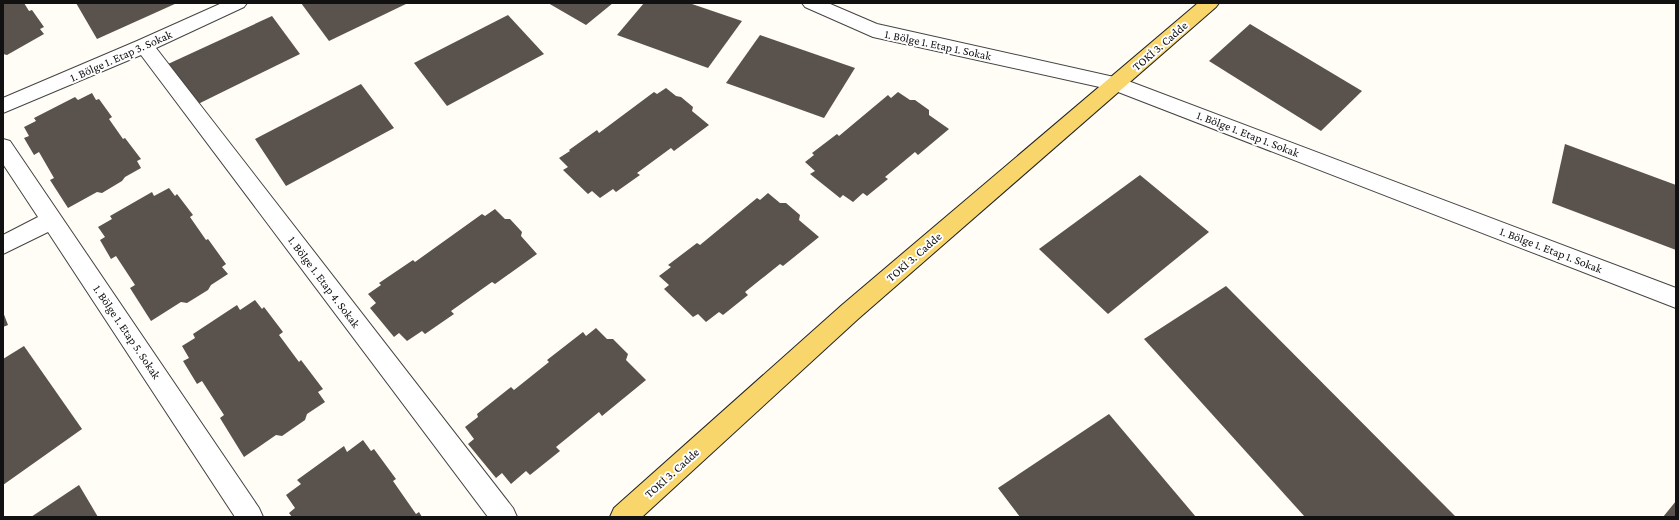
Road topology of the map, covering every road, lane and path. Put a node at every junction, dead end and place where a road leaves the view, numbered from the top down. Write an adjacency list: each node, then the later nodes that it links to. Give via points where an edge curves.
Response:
1 (238, 3): 4 (street, 1. Bölge 1. Etap 3. Sokak)
2 (811, 3): 5 (street, 1. Bölge 1. Etap 1. Sokak, via 873,30)
3 (1210, 3): 5 (main road, TOKİ 3. Cadde)
4 (144, 46): 6 (street, 1. Bölge 1. Etap 3. Sokak); 12 (street, 1. Bölge 1. Etap 4. Sokak)
5 (1116, 84): 10 (street, 1. Bölge 1. Etap 1. Sokak); 13 (main road, TOKİ 3. Cadde, via 850,312)
6 (3, 106)
7 (3, 147): 8 (street, 1. Bölge 1. Etap 5. Sokak)
8 (53, 220): 9 (street); 11 (street, 1. Bölge 1. Etap 5. Sokak)
9 (3, 245)
10 (1676, 298)
11 (250, 517)
12 (504, 517)
13 (623, 517)

